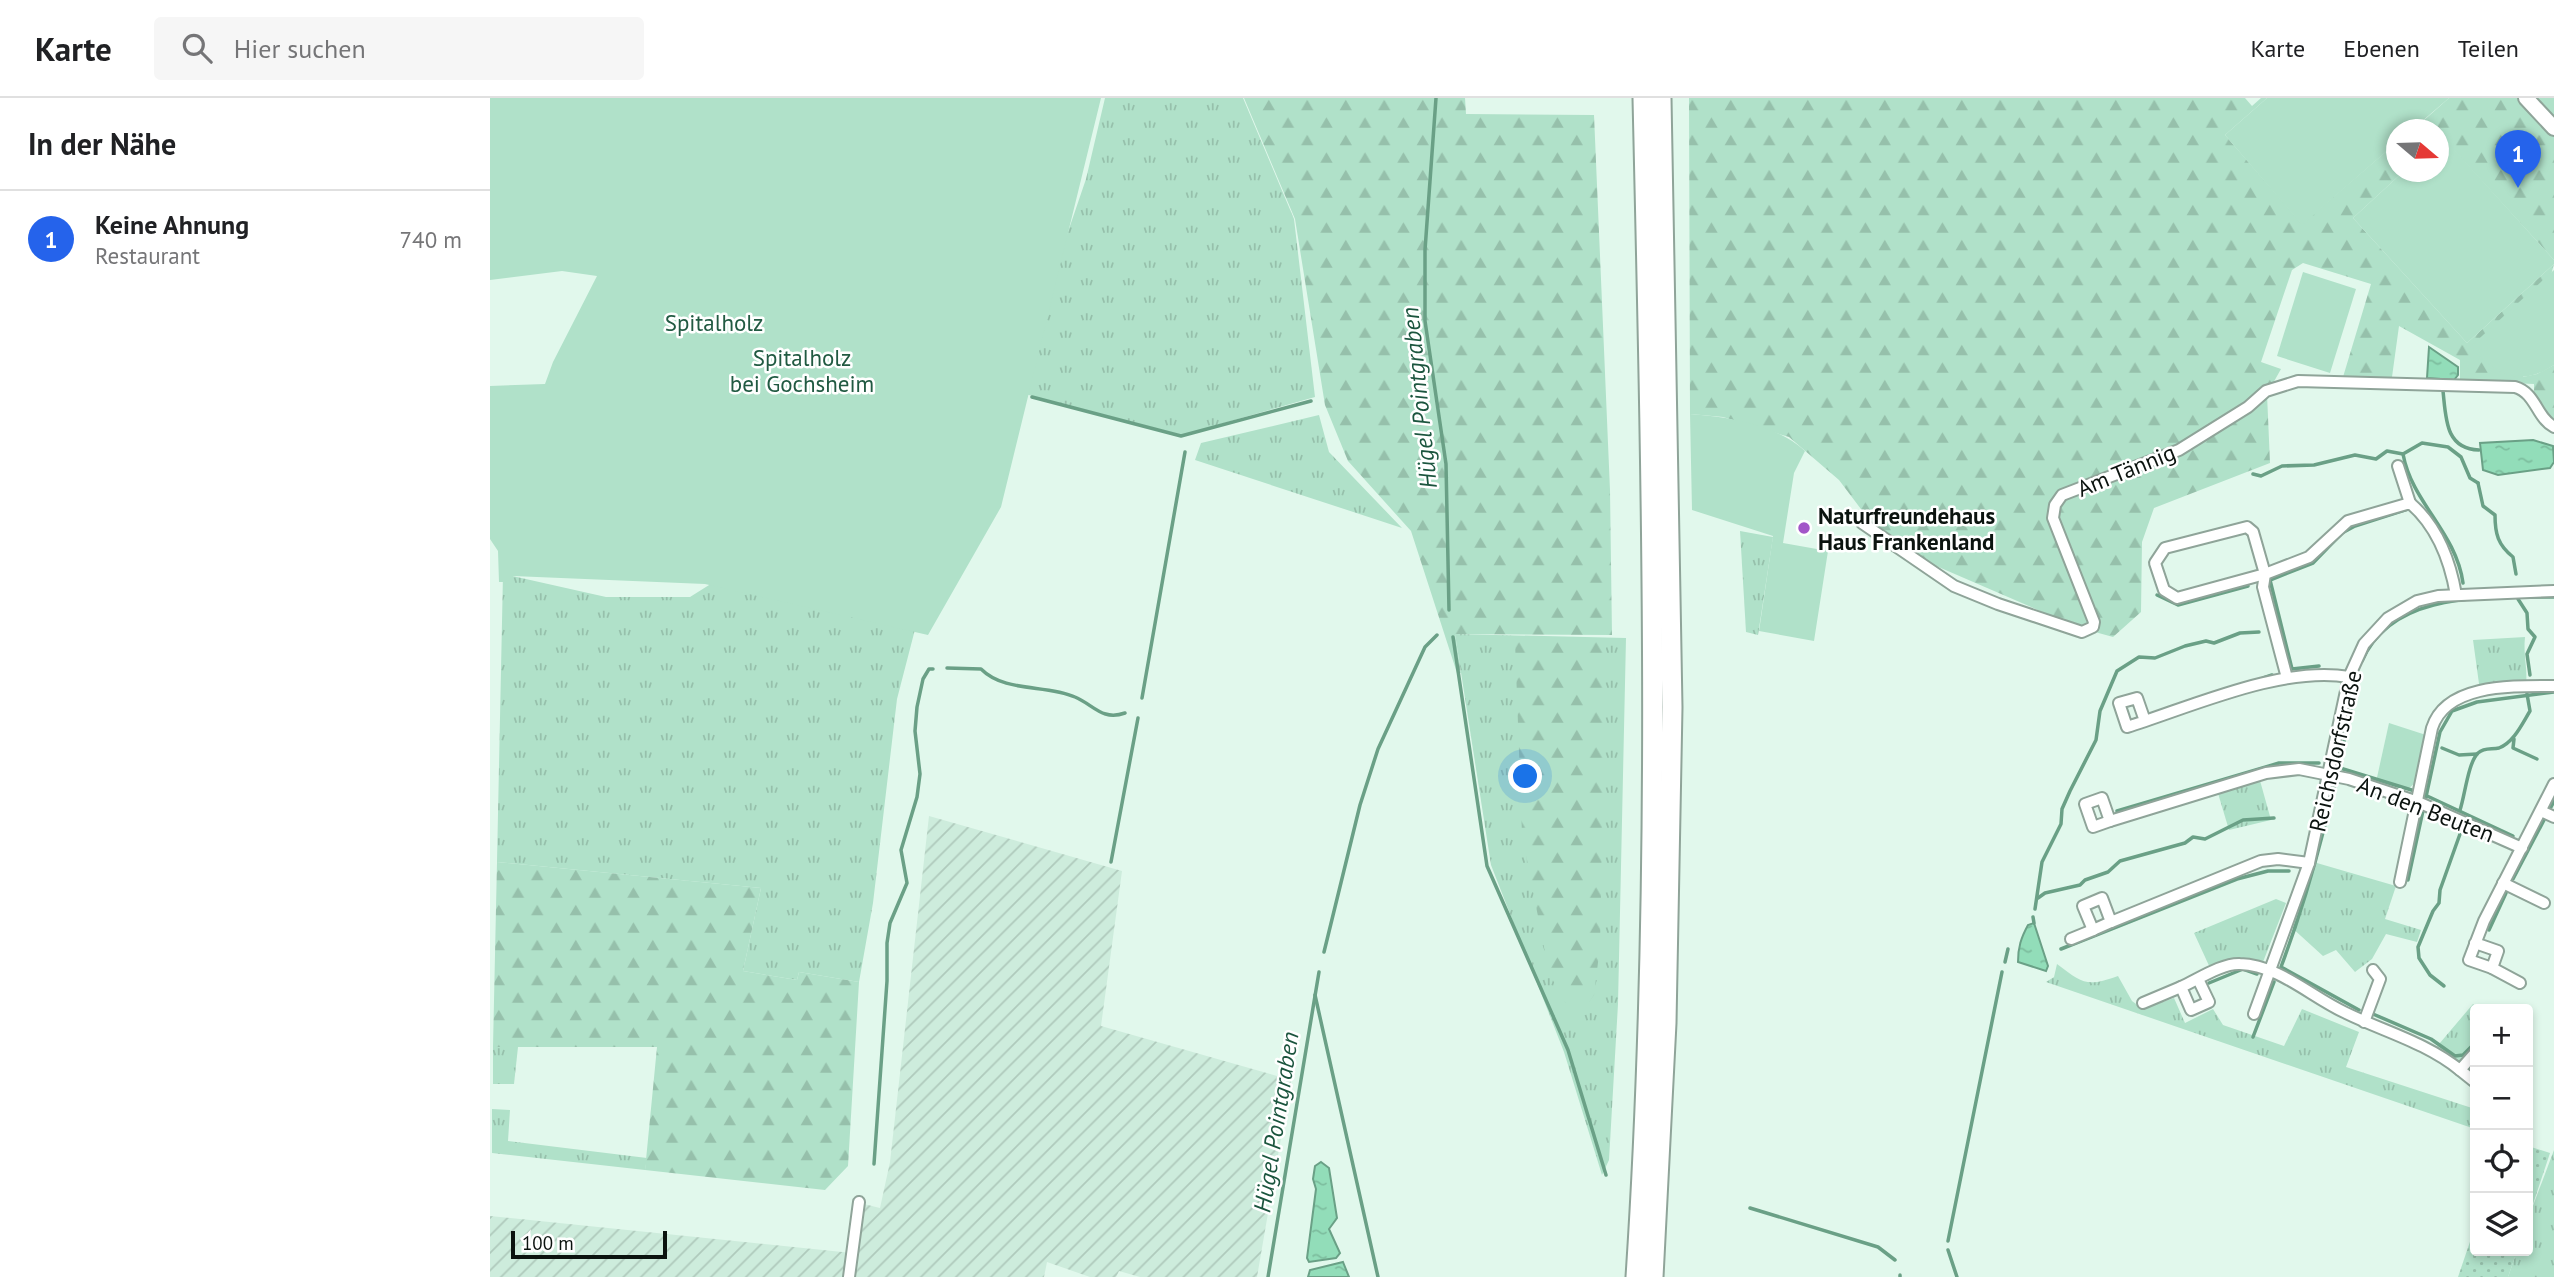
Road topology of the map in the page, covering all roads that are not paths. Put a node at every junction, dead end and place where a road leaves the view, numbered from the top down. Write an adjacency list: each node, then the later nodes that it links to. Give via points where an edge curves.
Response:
1 (1643, 98): 45 (highway, via 1655,736 1649,1025)
2 (1661, 98): 46 (highway, via 1672,707 1666,1023)
3 (2526, 98): 4 (main road)
4 (2554, 128)
5 (2554, 428): 8 (street, Am Tännig, via 2527,393 2515,387 2282,384 2179,450 2062,495 2053,518 2090,604 2094,622 2088,631 1954,586)
6 (2398, 466): 7 (street)
7 (2410, 503): 9 (street, via 2348,521 2309,557); 11 (street, via 2436,535 2448,559)
8 (1862, 523)
9 (2265, 574): 9 (street, via 2177,598 2164,590 2155,563 2165,548 2247,527 2253,532); 13 (street, via 2263,587)
10 (2554, 591): 11 (street, Reichsdorfstraße)
11 (2456, 595): 12 (street, Reichsdorfstraße, via 2417,601 2388,618 2364,644)
12 (2349, 677): 13 (street, via 2317,674); 16 (street, Reichsdorfstraße)
13 (2287, 678): 15 (street)
14 (2554, 686): 18 (street, via 2474,693 2443,706 2432,728)
15 (2145, 722)
16 (2329, 775): 18 (street, An den Beuten); 21 (street, An den Beuten, via 2283,770); 23 (street, Reichsdorfstraße)
17 (2554, 784): 19 (street)
18 (2418, 802): 22 (street, An den Beuten); 24 (street)
19 (2541, 811): 20 (street); 22 (street)
20 (2554, 817)
21 (2110, 821)
22 (2522, 848): 25 (street)
23 (2309, 863): 27 (street, via 2261,861); 32 (street, Reichsdorfstraße)
24 (2400, 882)
25 (2503, 883): 26 (street); 30 (street)
26 (2544, 903)
27 (2111, 922): 28 (street); 28 (street, via 2102,898 2083,906)
28 (2092, 930): 29 (street)
29 (2071, 939)
30 (2476, 943): 31 (street, via 2498,951); 31 (street, via 2469,960)
31 (2492, 968): 35 (street)
32 (2271, 970): 34 (street, via 2236,964); 38 (street, Reichsdorfstraße); 39 (street)
33 (2373, 970): 39 (street, via 2381,979)
34 (2199, 979): 36 (street); 36 (street, via 2208,1002 2191,1010)
35 (2520, 983)
36 (2181, 987): 37 (street)
37 (2143, 1003)
38 (2255, 1014)
39 (2364, 1022): 41 (street, via 2426,1046)
40 (2470, 1059): 41 (street)
41 (2460, 1070): 42 (street)
42 (2470, 1078)
43 (859, 1202): 44 (street)
44 (849, 1277)
45 (1636, 1277)
46 (1653, 1277)

